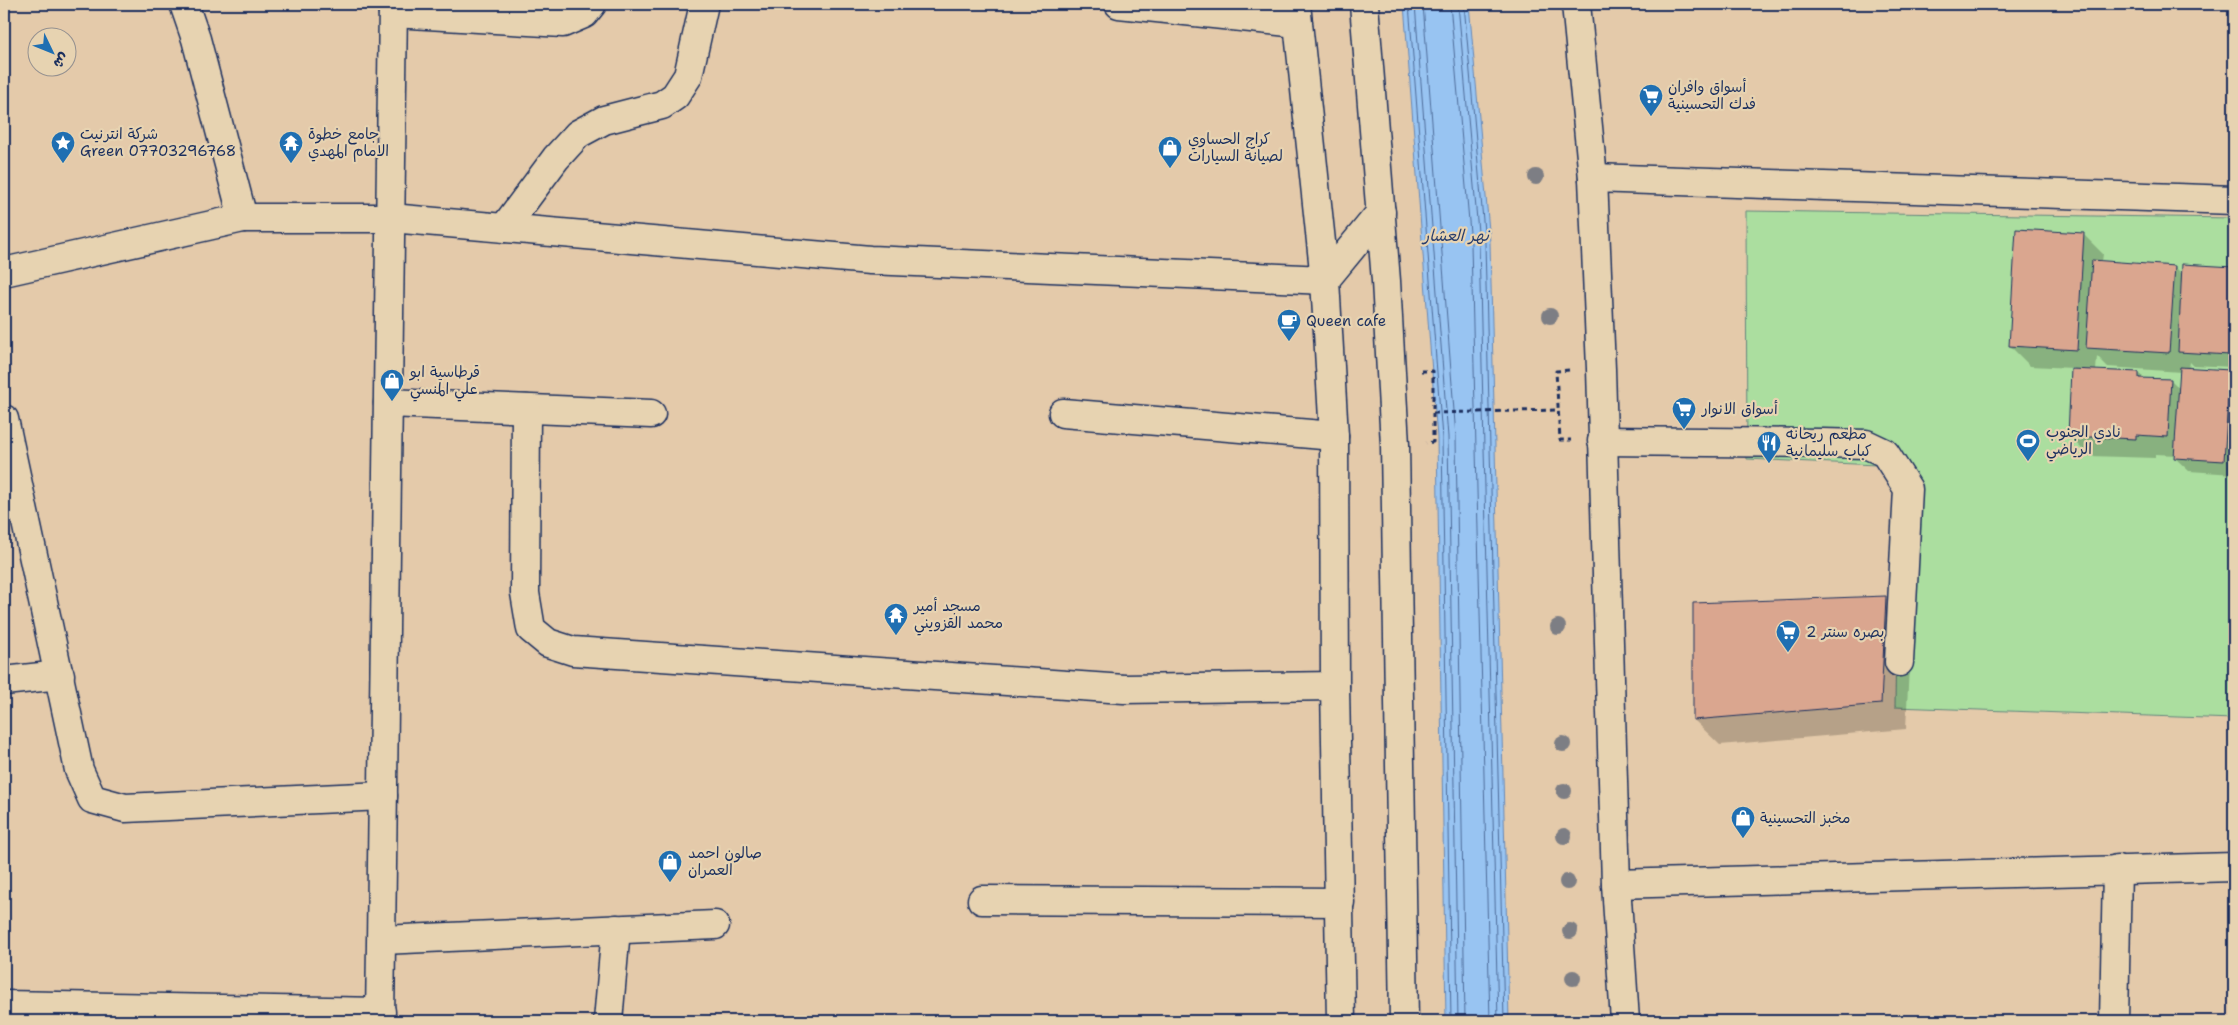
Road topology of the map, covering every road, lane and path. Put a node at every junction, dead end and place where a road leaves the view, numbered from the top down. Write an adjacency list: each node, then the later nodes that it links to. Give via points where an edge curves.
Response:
1 (184, 4): 12 (street)
2 (592, 4): 7 (street, via 584,14 563,23)
3 (704, 4): 14 (street, via 688,76 675,96 662,105 604,120 578,134)
4 (1119, 4): 8 (street)
5 (1364, 4): 11 (street)
6 (1576, 4): 9 (street)
7 (393, 9): 13 (street)
8 (1297, 13): 16 (street)
9 (1593, 178): 10 (street); 28 (street)
10 (2234, 200)
11 (1381, 212): 16 (street); 47 (street, via 1395,445)
12 (243, 218): 13 (street); 15 (street)
13 (391, 218): 14 (street); 19 (street)
14 (504, 228): 16 (street, via 870,260)
15 (4, 272)
16 (1325, 280): 26 (street)
17 (1433, 370): 23 (path)
18 (1556, 371): 21 (path)
19 (388, 403): 20 (street); 34 (street)
20 (526, 409): 24 (street); 33 (street, via 525,593 531,629 548,643 573,652 1124,689)
21 (1557, 410): 23 (path); 27 (path)
22 (1063, 413): 26 (street)
23 (1433, 413): 29 (path)
24 (651, 414)
25 (4, 420): 31 (street)
26 (1334, 436): 33 (street)
27 (1560, 440)
28 (1602, 441): 30 (street, via 1822,442 1866,444 1884,453 1908,490); 37 (street)
29 (1433, 442)
30 (1898, 662)
31 (60, 674): 32 (street); 34 (street, via 79,770 92,799 125,808)
32 (4, 681)
33 (1335, 686): 39 (street)
34 (383, 796): 42 (street)
35 (2234, 867): 36 (street)
36 (2117, 869): 37 (street); 49 (street)
37 (1616, 884): 48 (street)
38 (982, 900): 39 (street)
39 (1340, 902): 46 (street)
40 (715, 925): 41 (street)
41 (616, 929): 42 (street); 45 (street)
42 (382, 940): 44 (street)
43 (4, 1005): 44 (street)
44 (380, 1016)
45 (608, 1021)
46 (1342, 1021)
47 (1404, 1021)
48 (1625, 1021)
49 (2114, 1021)

